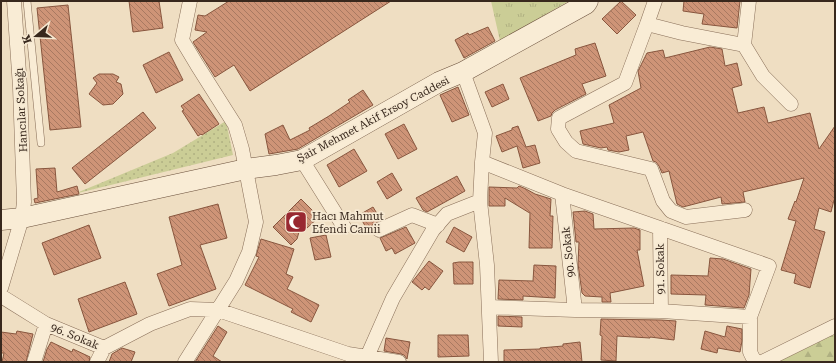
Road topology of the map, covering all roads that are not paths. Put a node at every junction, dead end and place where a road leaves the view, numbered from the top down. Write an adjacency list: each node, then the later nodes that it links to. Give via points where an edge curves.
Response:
1 (14, 1): 18 (street, Hancılar Sokağı, via 24,194)
2 (27, 1): 11 (lane)
3 (190, 1): 14 (street, via 182,40 235,124)
4 (588, 1): 9 (street, Şair Mehmet Akif Ersoy Caddesi)
5 (655, 1): 7 (street)
6 (749, 1): 8 (street)
7 (647, 24): 8 (street); 17 (street, via 625,82 559,118 558,129 576,152 652,169 663,201 671,211 686,217)
8 (744, 45): 10 (street, via 763,76)
9 (463, 72): 12 (street, Şair Mehmet Akif Ersoy Caddesi, via 439,82); 13 (street, via 485,133)
10 (791, 104)
11 (40, 144)
12 (302, 160): 14 (street, Şair Mehmet Akif Ersoy Caddesi); 21 (street)
13 (482, 162): 15 (street); 16 (street)
14 (246, 169): 18 (street, Şair Mehmet Akif Ersoy Caddesi); 27 (street, via 256,222 249,252 236,281)
15 (562, 194): 22 (street); 28 (street, 90. Sokak)
16 (480, 201): 20 (street, via 447,214); 26 (street)
17 (746, 210)
18 (22, 218): 19 (street, Şair Mehmet Akif Ersoy Caddesi); 24 (street, Hancılar Sokağı)
19 (1, 220)
20 (438, 225): 23 (street, via 412,215); 34 (street, via 394,298)
21 (344, 227)
22 (660, 228): 29 (street, 91. Sokak); 30 (street, via 769,266)
23 (379, 230)
24 (1, 288)
25 (1, 296): 31 (street, 96. Sokak)
26 (489, 308): 28 (street); 39 (street)
27 (218, 310): 33 (street, via 190,309 150,324); 34 (street, via 348,354); 37 (street)
28 (575, 310): 29 (street)
29 (661, 311): 30 (street)
30 (750, 317): 40 (street, via 750,352)
31 (46, 324): 33 (street, 96. Sokak); 35 (street)
32 (835, 326): 41 (street)
33 (104, 348): 36 (street)
34 (367, 357): 38 (street)
35 (34, 362)
36 (97, 362)
37 (185, 362)
38 (399, 362)
39 (491, 362)
40 (755, 362)
41 (762, 362)

